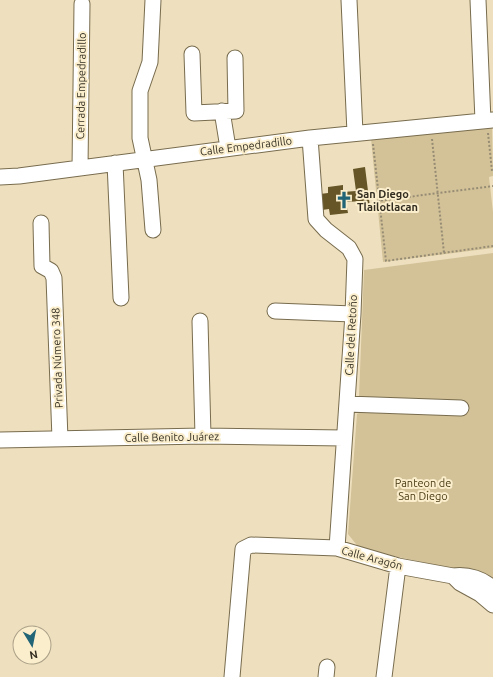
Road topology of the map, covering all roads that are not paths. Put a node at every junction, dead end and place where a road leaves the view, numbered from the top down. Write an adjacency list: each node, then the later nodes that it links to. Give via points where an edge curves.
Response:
1 (152, 0): 12 (street, via 150,62 140,91 140,138)
2 (349, 0): 9 (street)
3 (478, 0): 8 (street)
4 (82, 4): 14 (street, Cerrada Empedradillo)
5 (192, 54): 7 (street, via 194,113)
6 (235, 58): 7 (street, via 236,111)
7 (222, 111): 11 (street)
8 (488, 123): 9 (street, Calle Empedradillo)
9 (355, 133): 10 (street, Calle Empedradillo)
10 (310, 138): 11 (street, Calle Empedradillo); 20 (street, Calle del Retoño, via 316,219 349,248 355,259)
11 (228, 148): 12 (street, Calle Empedradillo)
12 (144, 159): 13 (street, Calle Empedradillo); 17 (street, via 149,180)
13 (116, 163): 14 (street, Calle Empedradillo); 18 (street)
14 (80, 168): 15 (street, Calle Empedradillo)
15 (0, 176)
16 (42, 223): 26 (street, Privada Número 348, via 42,266 51,271 54,278)
17 (153, 230)
18 (121, 298)
19 (276, 311): 20 (street)
20 (353, 314): 22 (street, Calle del Retoño)
21 (200, 321): 24 (street)
22 (346, 404): 23 (street); 25 (street, Calle del Retoño)
23 (461, 408)
24 (203, 436): 25 (street, Calle Benito Juárez); 26 (street, Calle Benito Juárez)
25 (344, 438): 28 (street, Calle del Retoño)
26 (60, 439): 27 (street, Calle Benito Juárez)
27 (0, 440)
28 (336, 548): 29 (street, Calle Aragón); 33 (street, Calle Aragón, via 252,545 243,549)
29 (398, 566): 30 (street, Calle Aragón); 34 (street)
30 (454, 576): 31 (street, Calle Aragón, via 472,577 488,583); 32 (street, Calle Aragón, via 460,583)
31 (493, 589)
32 (493, 605)
33 (232, 677)
34 (384, 677)

